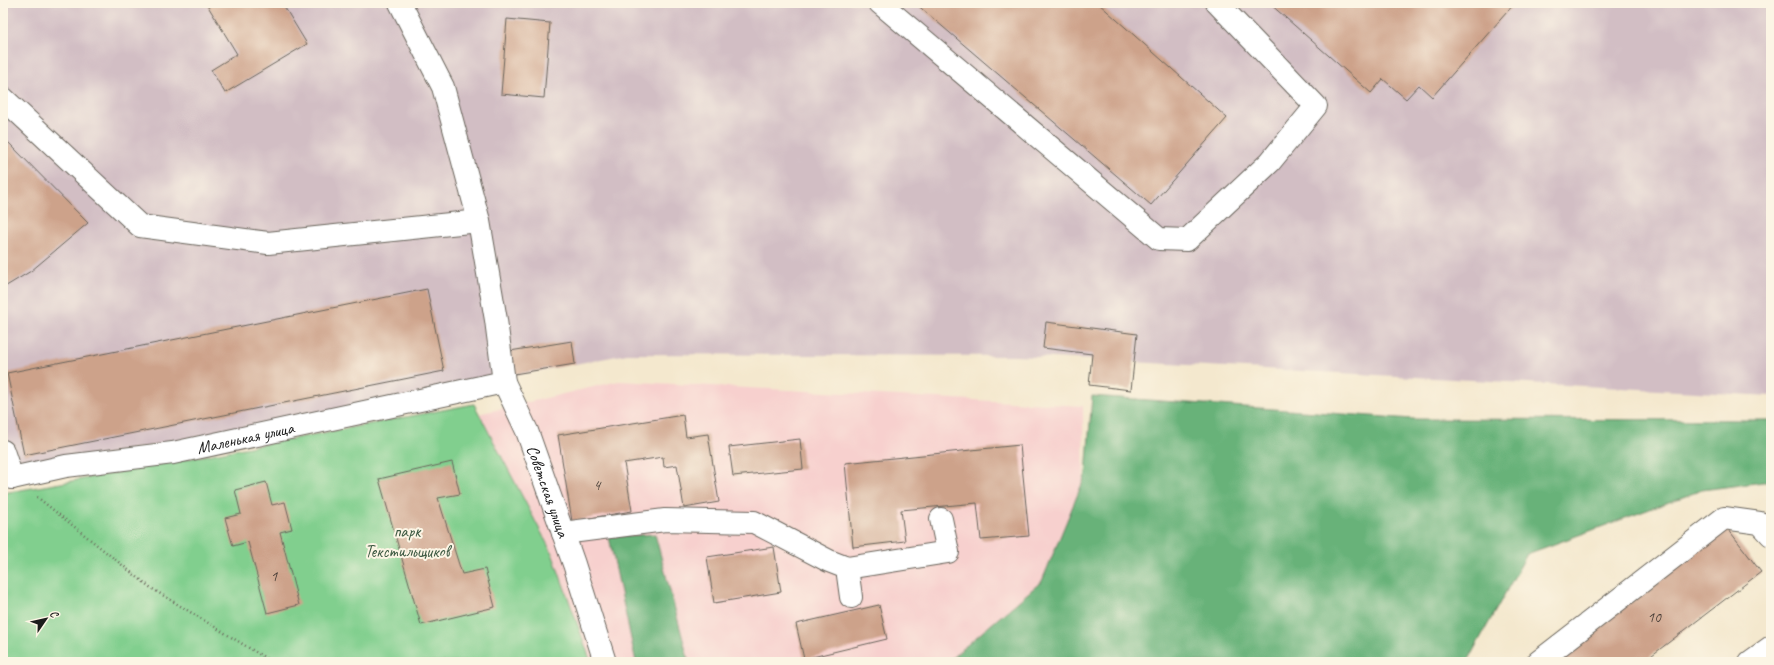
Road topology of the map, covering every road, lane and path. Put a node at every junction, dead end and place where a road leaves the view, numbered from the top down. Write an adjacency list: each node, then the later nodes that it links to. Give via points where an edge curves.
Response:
1 (400, 3): 5 (street, Советская улица, via 443,87)
2 (880, 3): 3 (street, via 1159,239 1187,240 1270,162 1316,106)
3 (1218, 3)
4 (3, 98): 5 (street, via 140,226 268,243)
5 (479, 222): 6 (street, Советская улица)
6 (504, 382): 8 (street, Маленькая улица, via 173,453); 10 (street, Советская улица, via 527,431)
7 (3, 452): 8 (street)
8 (8, 473): 15 (path, via 151,588)
9 (941, 520): 12 (street, via 948,552)
10 (563, 533): 12 (street, via 665,520 754,522); 16 (street, Советская улица)
11 (1771, 535): 17 (street, via 1760,523 1724,518)
12 (846, 568): 13 (street)
13 (851, 596)
14 (1771, 647): 18 (street)
15 (272, 662)
16 (605, 662)
17 (1538, 662)
18 (1750, 662)

